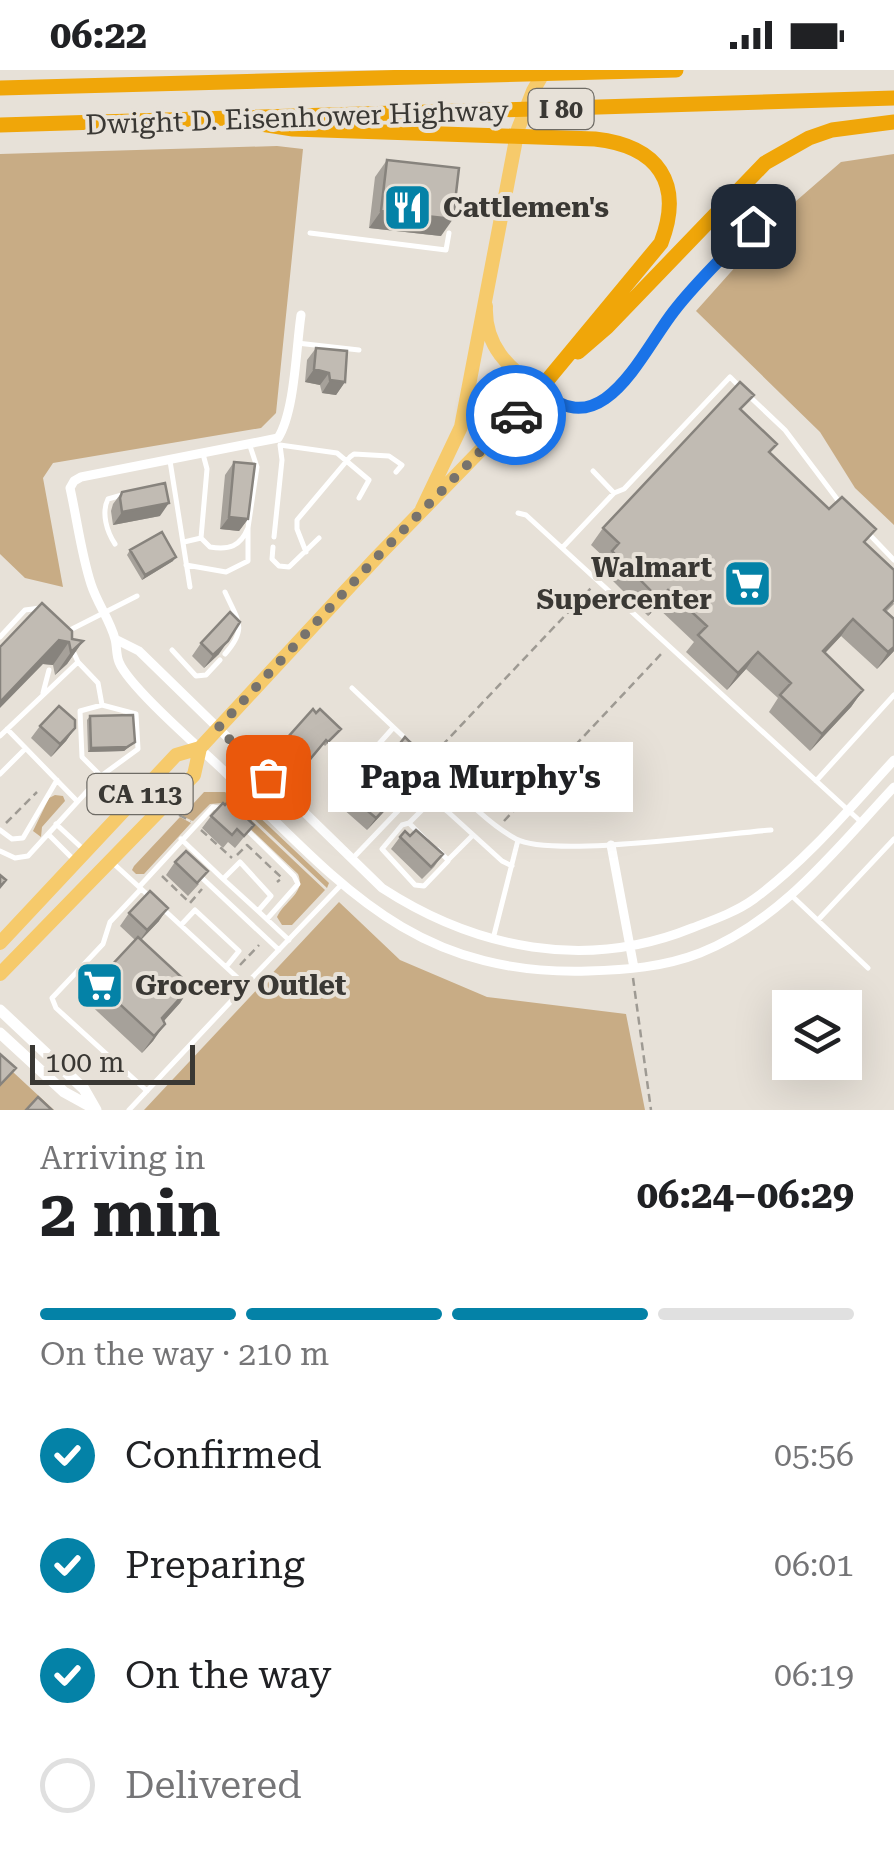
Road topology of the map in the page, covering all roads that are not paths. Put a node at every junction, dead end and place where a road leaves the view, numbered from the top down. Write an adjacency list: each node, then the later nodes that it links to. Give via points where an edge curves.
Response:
1 (211, 70): 6 (highway)
2 (535, 70): 5 (highway)
3 (545, 70): 15 (main road, CA 113, via 518,129)
4 (676, 70): 5 (highway, Dwight D. Eisenhower Highway / I 80)
5 (518, 74): 6 (highway, Dwight D. Eisenhower Highway / I 80)
6 (146, 83): 7 (highway, Dwight D. Eisenhower Highway / I 80)
7 (0, 88)
8 (894, 98): 9 (highway, Dwight D. Eisenhower Highway / I 80)
9 (227, 118): 11 (highway, Dwight D. Eisenhower Highway / I 80); 19 (highway, via 293,129 595,138 647,155 667,182 671,204 662,243)
10 (894, 122): 19 (highway, CA 113, via 832,130 765,163)
11 (0, 125)
12 (753, 226): 20 (street, via 601,402 565,408)
13 (310, 233): 14 (lane, via 446,250)
14 (449, 233)
15 (486, 306): 20 (main road, via 494,346); 33 (main road, CA 113, via 460,427)
16 (300, 315): 17 (street)
17 (297, 343): 18 (lane); 21 (street)
18 (359, 350)
19 (556, 371): 20 (highway, CA 113)
20 (540, 389): 33 (main road, CA 113)
21 (279, 442): 22 (street); 25 (lane, via 337,453); 38 (lane)
22 (249, 444): 23 (street); 37 (lane, via 256,468)
23 (203, 454): 24 (street); 39 (lane)
24 (170, 462): 28 (lane); 51 (street, via 74,480 70,488)
25 (348, 462): 27 (lane, via 354,454 390,456 402,465); 32 (lane, via 368,480); 45 (lane, via 296,520)
26 (593, 471): 30 (lane)
27 (396, 472)
28 (174, 486): 29 (lane); 41 (lane)
29 (158, 488)
30 (614, 493): 34 (lane, via 730,377 785,430); 44 (lane)
31 (128, 494): 42 (lane, via 105,503)
32 (358, 498)
33 (422, 510): 64 (main road, CA 113)
34 (845, 510)
35 (518, 513): 44 (lane)
36 (857, 523): 46 (lane)
37 (248, 528): 39 (lane, via 232,548 210,547); 47 (lane, via 248,561 226,572)
38 (274, 537)
39 (201, 538): 41 (lane)
40 (319, 538): 45 (lane)
41 (183, 542): 47 (lane)
42 (115, 544)
43 (273, 547): 45 (lane, via 279,566 289,567)
44 (562, 548): 76 (lane)
45 (306, 552)
46 (894, 560)
47 (186, 564): 48 (lane)
48 (190, 587)
49 (225, 592): 56 (lane, via 238,640 206,675 196,676)
50 (137, 596): 51 (lane)
51 (102, 612): 53 (lane, via 65,633); 55 (street)
52 (52, 614): 54 (lane, via 32,607)
53 (58, 624)
54 (0, 637)
55 (115, 640): 64 (street, via 139,651); 69 (street, via 118,661 133,681)
56 (172, 650)
57 (60, 658): 58 (lane, via 72,650)
58 (78, 662): 61 (lane); 63 (lane, via 98,683)
59 (50, 670): 61 (lane)
60 (352, 688): 65 (lane)
61 (43, 694): 66 (lane)
62 (894, 695): 76 (lane)
63 (102, 705): 74 (lane, via 80,711 82,757); 74 (lane, via 136,714 138,749)
64 (218, 728): 69 (main road, CA 113); 99 (street)
65 (393, 728): 68 (lane); 72 (lane)
66 (7, 729): 67 (lane); 70 (lane)
67 (0, 736)
68 (377, 746)
69 (200, 748): 98 (main road, CA 113, via 176,755); 101 (main road, CA 113, via 194,775); 105 (street)
70 (25, 749): 73 (lane); 75 (lane)
71 (894, 760): 80 (street)
72 (437, 770): 78 (lane); 99 (lane)
73 (0, 774)
74 (101, 776): 79 (lane)
75 (57, 780): 79 (lane); 87 (lane, via 23,838)
76 (816, 781): 80 (lane)
77 (894, 787): 83 (street)
78 (464, 794): 81 (lane); 93 (lane)
79 (76, 800): 84 (lane)
80 (848, 810): 83 (lane); 115 (street, via 750,902)
81 (447, 811): 85 (lane, via 433,798); 90 (lane)
82 (233, 818): 92 (lane, via 216,805)
83 (861, 822): 107 (street)
84 (56, 824): 89 (lane); 98 (lane)
85 (409, 824): 100 (lane); 100 (lane, via 382,849 415,885 430,882)
86 (246, 829): 109 (lane, via 298,884)
87 (0, 830)
88 (771, 830): 94 (lane)
89 (48, 834): 96 (lane, via 21,858); 98 (lane)
90 (473, 835): 100 (lane); 102 (lane)
91 (894, 839): 110 (lane)
92 (181, 840): 95 (lane); 104 (lane)
93 (518, 840): 94 (lane); 102 (lane)
94 (611, 845): 115 (street)
95 (172, 850): 97 (lane); 106 (lane)
96 (0, 851)
97 (179, 856)
98 (81, 857): 114 (main road, CA 113)
99 (352, 860): 113 (street, via 416,910)
100 (448, 860)
101 (112, 862): 106 (lane); 120 (main road, CA 113)
102 (512, 866): 113 (lane)
103 (194, 870): 116 (lane)
104 (223, 879): 108 (lane); 108 (lane, via 240,862 271,896)
105 (342, 884): 112 (lane); 118 (street, via 406,932 484,961 564,972)
106 (140, 888): 111 (lane); 124 (lane, via 110,922 102,944 52,998)
107 (791, 895): 110 (lane); 118 (street, via 730,939 665,964)
108 (258, 911): 109 (lane)
109 (267, 919): 112 (lane)
110 (818, 920): 119 (lane)
111 (180, 925): 117 (lane); 117 (lane, via 194,910 239,952)
112 (289, 940): 116 (lane)
113 (493, 940): 115 (street, via 587,952)
114 (0, 943)
115 (630, 946): 118 (street)
116 (279, 950): 121 (lane, via 248,982)
117 (226, 967): 121 (lane)
118 (634, 968)
119 (868, 968)
120 (0, 974)
121 (240, 980): 124 (lane, via 236,996)
122 (0, 1010): 125 (street, via 84,1089)
123 (0, 1033): 125 (street, via 64,1092)
124 (147, 1091): 126 (lane)
125 (95, 1110)
126 (129, 1110)

